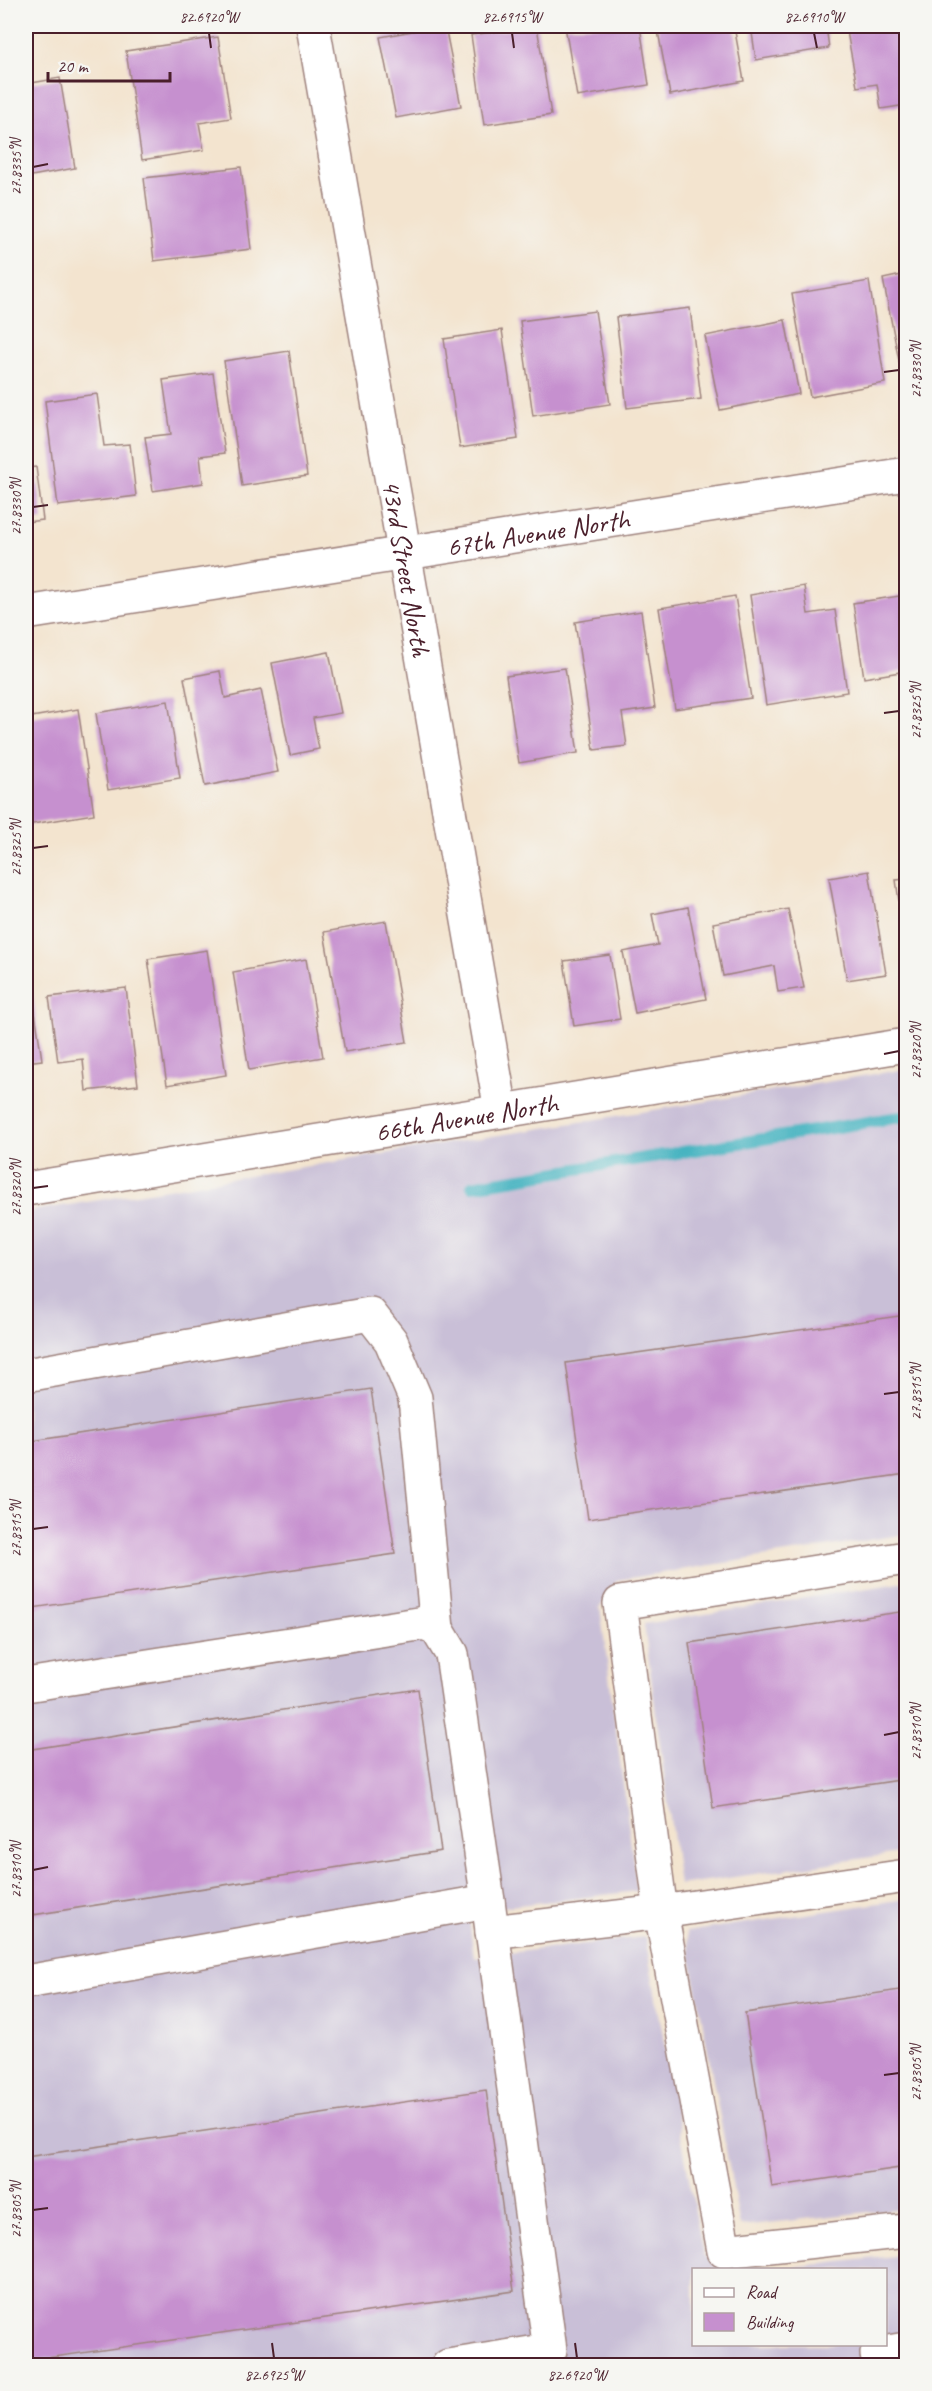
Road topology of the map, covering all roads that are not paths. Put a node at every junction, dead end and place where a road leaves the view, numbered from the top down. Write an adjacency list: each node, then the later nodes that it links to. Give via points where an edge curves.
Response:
1 (314, 26): 3 (street, 43rd Street North)
2 (906, 474): 3 (street, 67th Avenue North)
3 (404, 552): 4 (street, 67th Avenue North); 6 (street, 43rd Street North)
4 (26, 614)
5 (906, 1045): 6 (street, 66th Avenue North)
6 (501, 1111): 7 (street, 66th Avenue North)
7 (26, 1189)
8 (26, 1375): 10 (street, via 370,1314 391,1341 415,1398)
9 (906, 1558): 13 (street, via 620,1604)
10 (437, 1629): 11 (street, via 425,1623); 14 (street, via 452,1654)
11 (26, 1685)
12 (906, 1876): 13 (street)
13 (661, 1912): 14 (street); 16 (street, via 724,2251)
14 (490, 1916): 15 (street); 18 (street, via 550,2350)
15 (26, 1982)
16 (906, 2231)
17 (906, 2349): 19 (street, via 877,2354)
18 (448, 2366)
19 (879, 2366)

